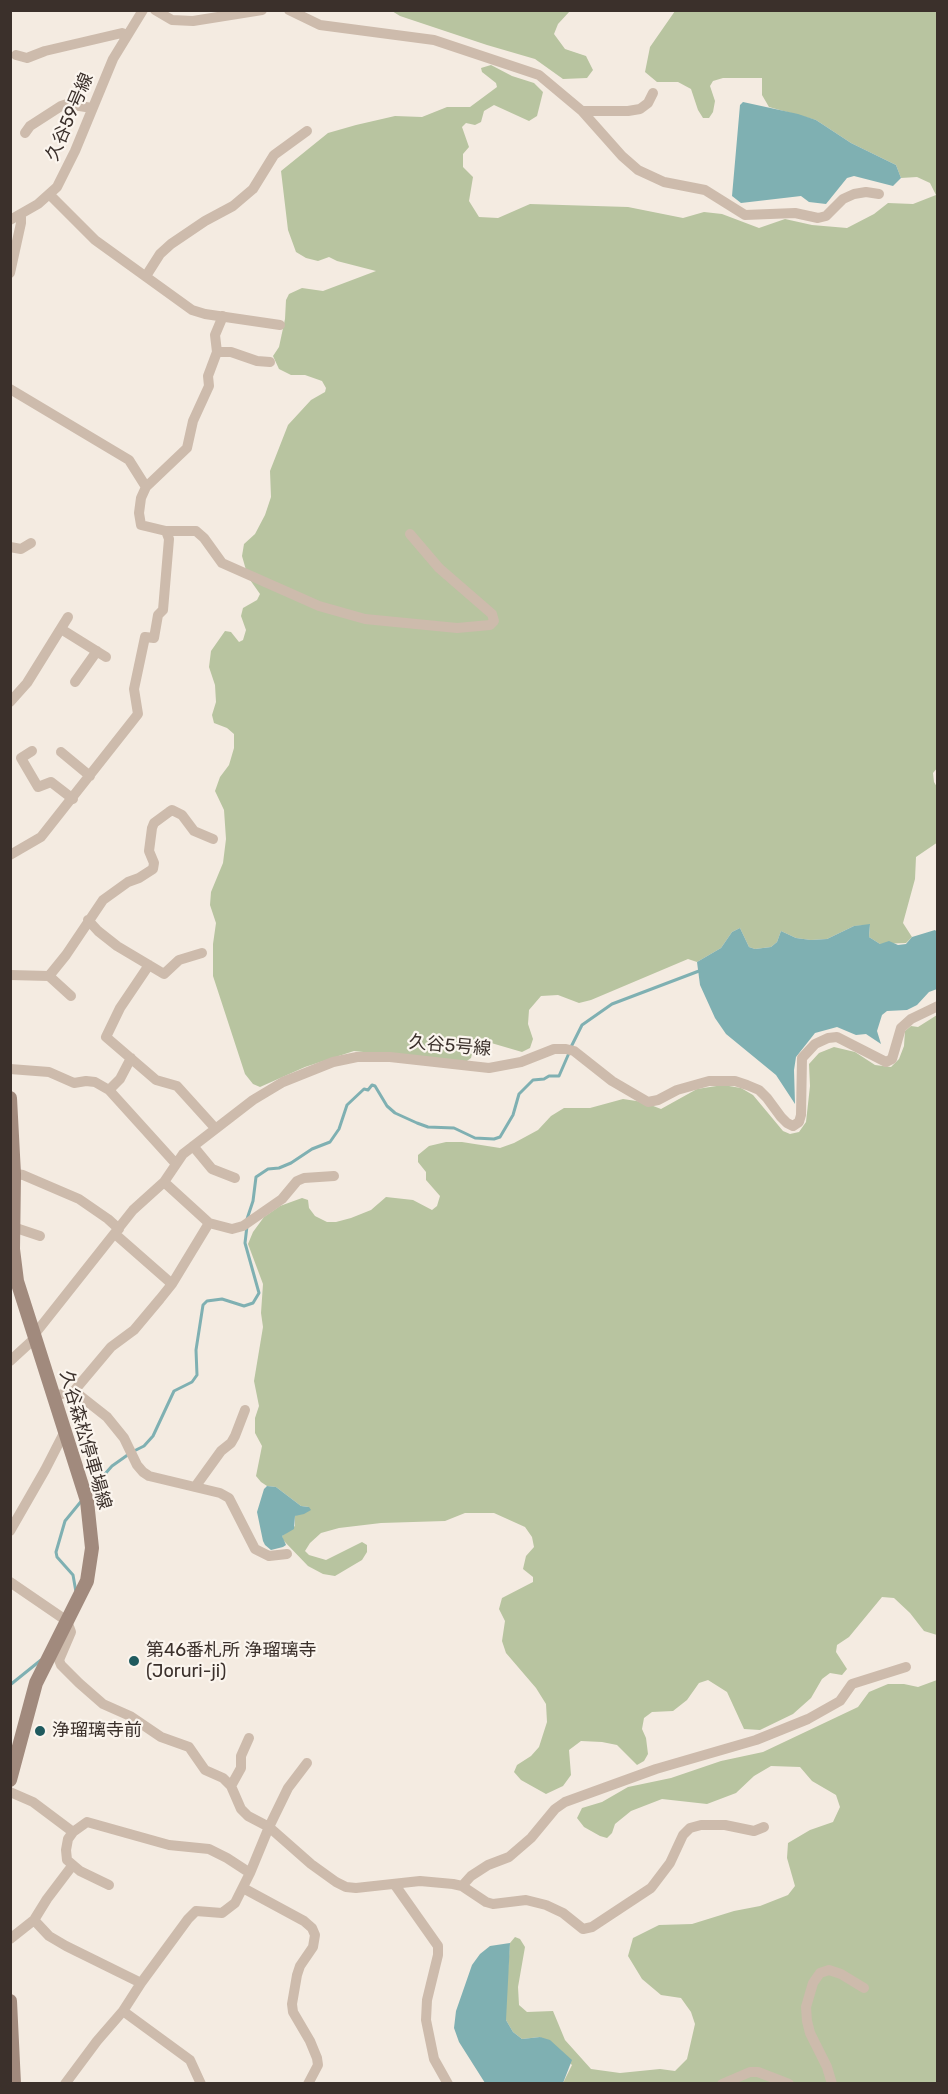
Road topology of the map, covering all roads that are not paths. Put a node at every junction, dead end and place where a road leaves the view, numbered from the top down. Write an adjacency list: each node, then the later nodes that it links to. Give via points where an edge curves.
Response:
1 (143, 10): 5 (street, 久谷59号線)
2 (155, 10): 3 (street, via 172,20 193,21)
3 (262, 10)
4 (289, 10): 9 (street, via 320,25 434,40 539,75)
5 (126, 34): 6 (street, via 27,58); 8 (street, 久谷59号線)
6 (16, 55)
7 (653, 93): 9 (street, via 640,109)
8 (92, 108): 11 (street, via 61,106); 13 (street, 久谷59号線, via 65,173)
9 (582, 111): 12 (street, via 638,170 664,182 705,190 745,215 795,213 818,218 854,194)
10 (307, 131): 16 (street, via 274,156 245,196 171,244)
11 (25, 133)
12 (879, 194)
13 (50, 195): 14 (street, 久谷59号線); 16 (street, via 94,240)
14 (16, 217): 15 (street, via 21,223)
15 (10, 273)
16 (146, 276): 17 (street, via 192,310)
17 (223, 316): 18 (street); 19 (street, via 215,335)
18 (280, 325)
19 (218, 352): 20 (street); 22 (street, via 187,448)
20 (270, 362)
21 (10, 389): 22 (street, via 129,460)
22 (147, 487): 23 (street, via 141,498 139,521 145,528)
23 (166, 531): 24 (street, via 196,531 222,563 319,606 365,619 458,628 490,626 494,621 492,614 439,568); 33 (street, via 169,539 163,610 158,615 154,639 145,637 134,689 138,714)
24 (410, 534)
25 (31, 543): 26 (street, via 21,549)
26 (10, 548)
27 (68, 617): 28 (street)
28 (61, 629): 29 (street, via 102,654); 30 (street, via 27,683)
29 (75, 682)
30 (10, 702)
31 (32, 751): 34 (street, via 21,758 38,787 51,782)
32 (61, 752): 33 (street)
33 (90, 776): 34 (street)
34 (73, 799): 36 (street, via 41,837)
35 (213, 839): 37 (street, via 194,831 187,819 172,810 152,828 149,850 153,869 115,891)
36 (10, 855)
37 (88, 920): 39 (street, via 117,946); 41 (street)
38 (202, 953): 39 (street, via 179,960 164,974)
39 (149, 965): 44 (street, via 106,1037)
40 (10, 975): 41 (street)
41 (49, 976): 42 (street)
42 (71, 996)
43 (938, 1006): 48 (street, 久谷5号線, via 901,1028 892,1059 886,1062 837,1037 815,1044 802,1058 801,1115 793,1126 759,1090 735,1082 709,1081 648,1102 612,1082 570,1050 554,1050 489,1068 390,1057 333,1062 273,1088)
44 (131, 1058): 46 (street); 48 (street, via 156,1080 177,1086)
45 (10, 1069): 46 (street, via 49,1072 74,1083 95,1082)
46 (109, 1090): 50 (street)
47 (10, 1098): 51 (main road, 久谷森松停車場線)
48 (215, 1128): 49 (street, 久谷5号線)
49 (193, 1146): 50 (street, 久谷5号線); 53 (street, via 212,1169)
50 (176, 1164): 54 (street, 久谷5号線)
51 (12, 1173): 56 (main road, 久谷森松停車場線); 57 (street, via 79,1199 108,1219)
52 (334, 1176): 55 (street, via 297,1181 282,1199 247,1224 232,1229)
53 (235, 1178)
54 (164, 1182): 55 (street); 57 (street, 久谷5号線, via 133,1209)
55 (209, 1223): 59 (street)
56 (12, 1227): 58 (street); 60 (main road, 久谷森松停車場線, via 17,1281)
57 (117, 1232): 59 (street); 60 (street, 久谷5号線)
58 (40, 1236)
59 (172, 1284): 62 (street, via 134,1330 111,1347)
60 (34, 1335): 61 (street, 久谷5号線); 63 (main road, 久谷森松停車場線)
61 (10, 1361)
62 (74, 1390): 63 (street); 66 (street, via 107,1417 143,1472)
63 (54, 1396): 65 (main road, 久谷森松停車場線)
64 (245, 1410): 66 (street, via 231,1443 221,1450)
65 (65, 1431): 67 (street); 70 (main road, 久谷森松停車場線, via 87,1501 93,1548 87,1581)
66 (195, 1487): 68 (street, via 229,1498 255,1549 269,1556)
67 (10, 1531)
68 (287, 1554)
69 (10, 1582): 70 (street)
70 (67, 1621): 74 (main road, 久谷森松停車場線, via 36,1683); 75 (street, via 71,1632 59,1660 61,1665 103,1704 161,1737 189,1746 205,1770)
71 (906, 1667): 84 (street, via 852,1684 840,1701 756,1740 656,1769 565,1802 509,1857 488,1865)
72 (249, 1738): 75 (street, via 241,1756 241,1768)
73 (307, 1763): 77 (street, via 288,1788)
74 (10, 1780)
75 (231, 1786): 77 (street, via 241,1809)
76 (10, 1792): 79 (street, via 33,1802)
77 (269, 1827): 81 (street); 83 (street, via 311,1864 346,1887)
78 (764, 1827): 84 (street, via 753,1832 724,1825 690,1828 682,1835 655,1884 588,1929 546,1905 526,1900 494,1904)
79 (73, 1832): 80 (street, via 66,1850); 81 (street, via 87,1822 169,1845 208,1849)
80 (72, 1866): 82 (street); 86 (street)
81 (250, 1873): 85 (street)
82 (109, 1885)
83 (395, 1885): 84 (street, via 420,1881); 97 (street, via 438,1946 426,2000 426,2020 434,2059)
84 (462, 1886)
85 (243, 1888): 88 (street, via 235,1903 222,1912 196,1911); 96 (street, via 304,1921 315,1935 313,1947 300,1966 292,2004 317,2058 318,2065)
86 (34, 1920): 87 (street); 88 (street, via 49,1936)
87 (10, 1939)
88 (141, 1983): 91 (street)
89 (864, 1988): 100 (street, via 829,1970 820,1973 813,1983 806,2007 807,2021)
90 (10, 2001): 92 (main road)
91 (123, 2011): 93 (street, via 190,2060); 95 (street)
92 (12, 2069): 94 (main road)
93 (199, 2083)
94 (14, 2084)
95 (65, 2084)
96 (308, 2084)
97 (448, 2084)
98 (722, 2084): 99 (street, via 750,2072)
99 (789, 2084)
100 (832, 2084)

